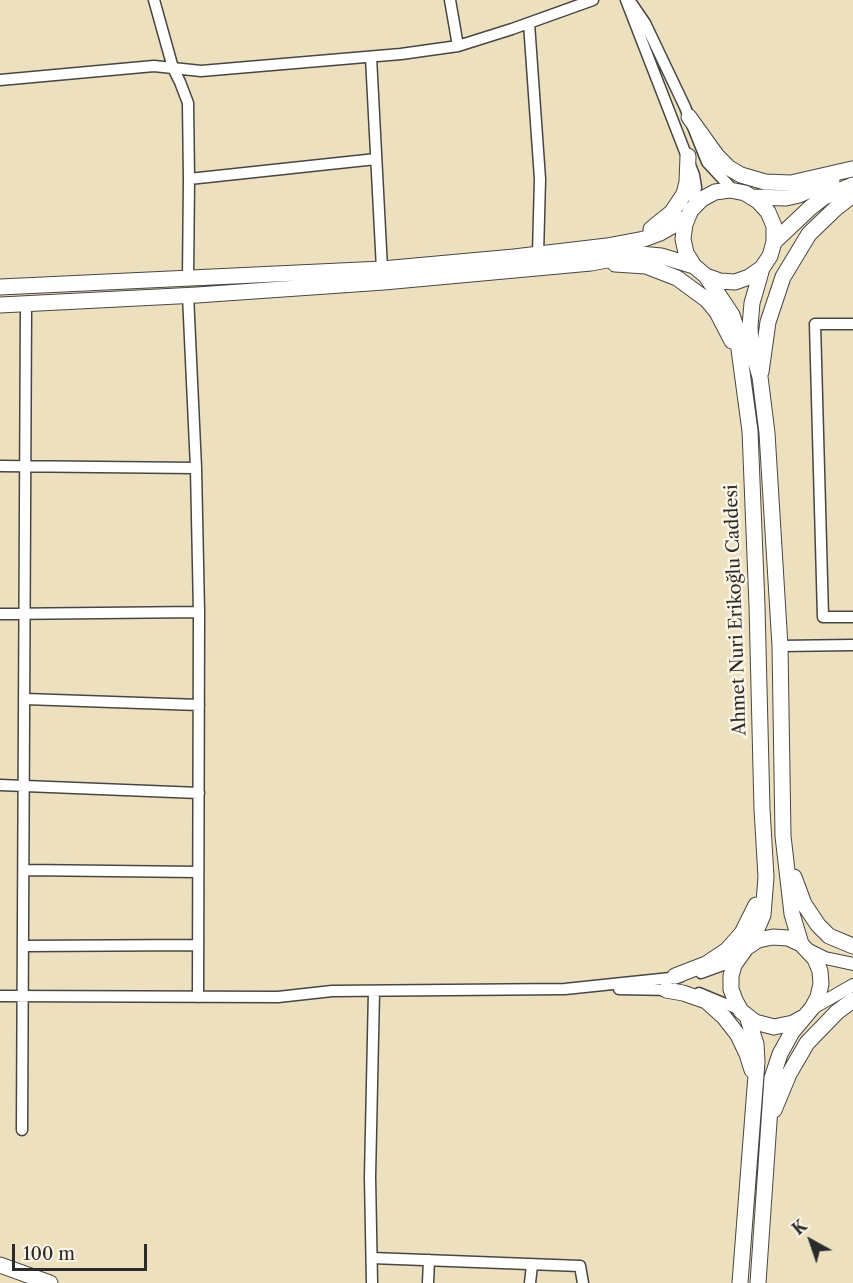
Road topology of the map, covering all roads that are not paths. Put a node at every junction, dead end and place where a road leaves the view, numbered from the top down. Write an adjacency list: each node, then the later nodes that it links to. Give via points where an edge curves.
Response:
1 (154, 0): 8 (street)
2 (450, 0): 6 (street)
3 (593, 0): 5 (street)
4 (627, 0): 10 (street, via 645,23); 11 (street)
5 (529, 24): 6 (street); 22 (street, via 540,179)
6 (458, 46): 7 (street)
7 (371, 57): 8 (street, via 201,71); 12 (street)
8 (173, 68): 9 (street, via 154,66); 14 (street, via 188,103)
9 (0, 80)
10 (689, 117): 13 (main road, via 729,168 753,179 791,183); 16 (street, via 707,162)
11 (688, 156): 19 (street, via 696,181); 20 (main road, via 687,182 679,204 661,223)
12 (376, 159): 14 (street); 25 (street)
13 (852, 169): 18 (main road, via 799,195)
14 (189, 179): 27 (street)
15 (853, 185): 21 (main road, via 825,197)
16 (734, 191): 18 (main road); 19 (main road, via 715,192 702,199)
17 (853, 195): 34 (main road, via 809,234 783,277 768,321)
18 (751, 197): 21 (main road, via 768,212 774,226)
19 (691, 213): 20 (main road, via 660,234); 26 (main road, via 683,239 686,254)
20 (629, 242): 22 (main road)
21 (774, 242): 24 (main road)
22 (538, 254): 25 (main road)
23 (591, 263): 26 (main road, via 640,254 661,256); 29 (main road); 33 (main road, via 646,266 677,278 717,312)
24 (762, 268): 26 (main road, via 735,282 720,281); 34 (main road, via 750,326)
25 (382, 269): 27 (main road)
26 (700, 271): 33 (main road, Ahmet Nuri Erikoğlu Caddesi, via 732,315)
27 (188, 279): 28 (main road)
28 (0, 287)
29 (188, 295): 30 (main road); 37 (street)
30 (26, 304): 31 (main road); 36 (street)
31 (0, 305)
32 (853, 324): 41 (street, via 815,324 822,617)
33 (740, 360): 52 (main road, Ahmet Nuri Erikoğlu Caddesi, via 750,431)
34 (760, 377): 43 (main road)
35 (0, 466): 36 (street)
36 (25, 466): 37 (street); 40 (street)
37 (196, 468): 38 (street)
38 (199, 612): 40 (street); 45 (street)
39 (0, 614): 40 (street)
40 (25, 614): 44 (street)
41 (853, 617)
42 (853, 645): 43 (street)
43 (780, 646): 49 (main road)
44 (25, 699): 45 (street); 47 (street)
45 (199, 705): 48 (street)
46 (0, 785): 47 (street)
47 (24, 786): 48 (street); 50 (street)
48 (198, 793): 51 (street)
49 (783, 836): 55 (main road, via 797,888 818,925 830,936); 56 (main road, via 792,914)
50 (24, 870): 51 (street); 54 (street)
51 (198, 872): 53 (street)
52 (766, 876): 57 (main road, Ahmet Nuri Erikoğlu Caddesi, via 763,915); 59 (main road, via 748,923 735,941 706,963)
53 (198, 945): 54 (street); 66 (street)
54 (24, 946): 65 (street)
55 (853, 946)
56 (804, 947): 57 (main road, via 788,938 773,937 758,940); 58 (street, via 825,958); 69 (main road, via 815,959 821,984)
57 (743, 951): 59 (street, via 705,972); 68 (main road, via 734,965 731,989)
58 (853, 964)
59 (675, 976): 61 (street)
60 (853, 985): 69 (street)
61 (591, 986): 62 (street); 63 (street)
62 (666, 990): 68 (street, via 701,993); 70 (main road, via 706,1001 724,1017 747,1054)
63 (374, 991): 66 (street); 73 (street)
64 (0, 996): 65 (street)
65 (24, 996): 66 (street); 72 (street)
66 (198, 997)
67 (853, 1000): 71 (main road, via 816,1032 798,1056)
68 (744, 1013): 69 (main road, via 774,1027); 70 (main road, via 756,1044)
69 (807, 1013): 71 (main road, via 792,1032 775,1066)
70 (755, 1091): 82 (main road)
71 (768, 1127): 83 (main road)
72 (22, 1130)
73 (372, 1258): 74 (street); 78 (street)
74 (429, 1260): 76 (street); 79 (street)
75 (0, 1265): 77 (main road)
76 (532, 1265): 80 (street); 81 (street, via 580,1266)
77 (50, 1283)
78 (372, 1283)
79 (428, 1283)
80 (531, 1283)
81 (583, 1283)
82 (740, 1283)
83 (758, 1283)

